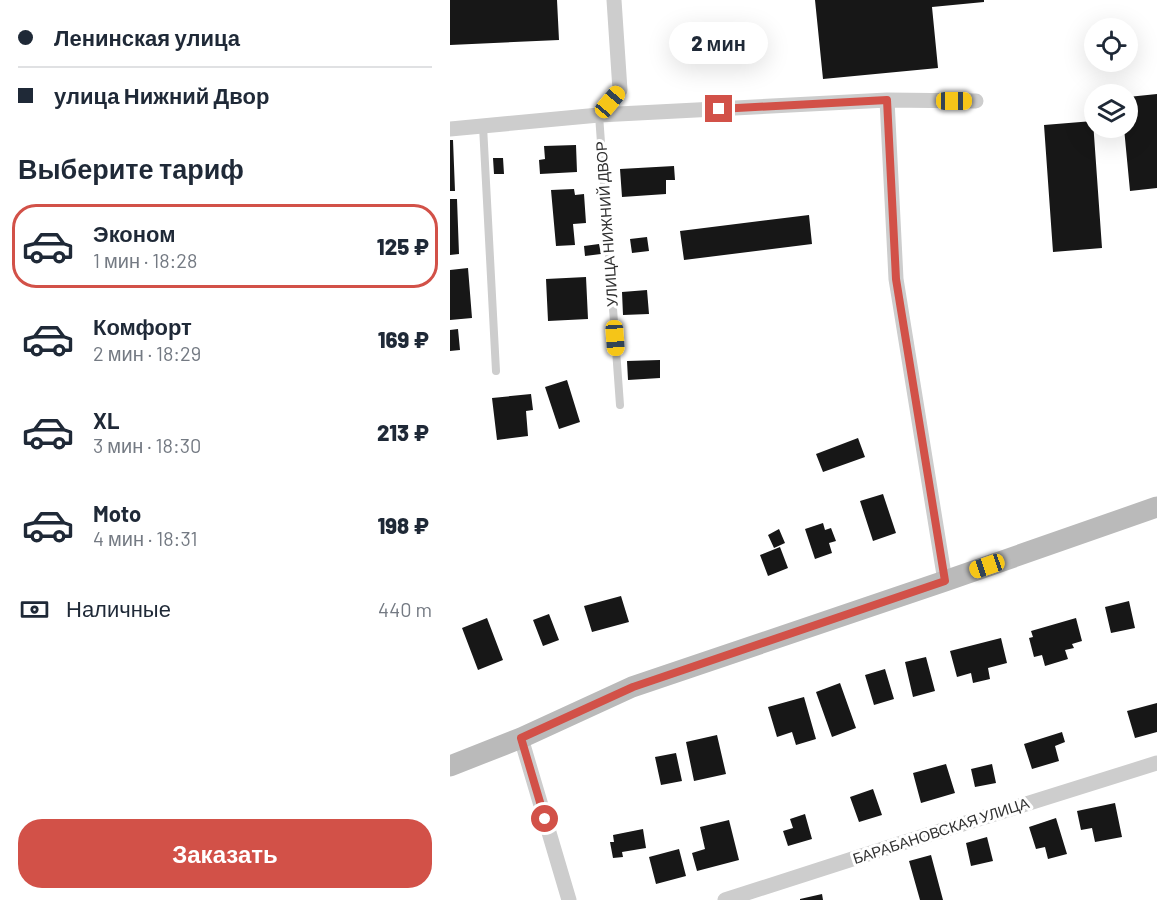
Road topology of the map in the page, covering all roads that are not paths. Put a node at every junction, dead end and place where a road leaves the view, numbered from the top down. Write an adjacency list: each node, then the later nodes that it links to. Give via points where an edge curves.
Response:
1 (614, 0): 4 (street, via 620,90)
2 (887, 100): 3 (street); 4 (street); 10 (street, via 896,279)
3 (976, 101)
4 (599, 115): 5 (street); 8 (lane, УЛИЦА НИЖНИЙ ДВОР)
5 (483, 126): 6 (street); 7 (lane)
6 (450, 129)
7 (496, 371)
8 (620, 405)
9 (1157, 507): 10 (main road)
10 (945, 581): 11 (main road, via 633,687)
11 (521, 738): 13 (main road); 14 (street)
12 (1157, 763): 15 (street, БАРАБАНОВСКАЯ УЛИЦА)
13 (450, 766)
14 (569, 900)
15 (725, 900)

